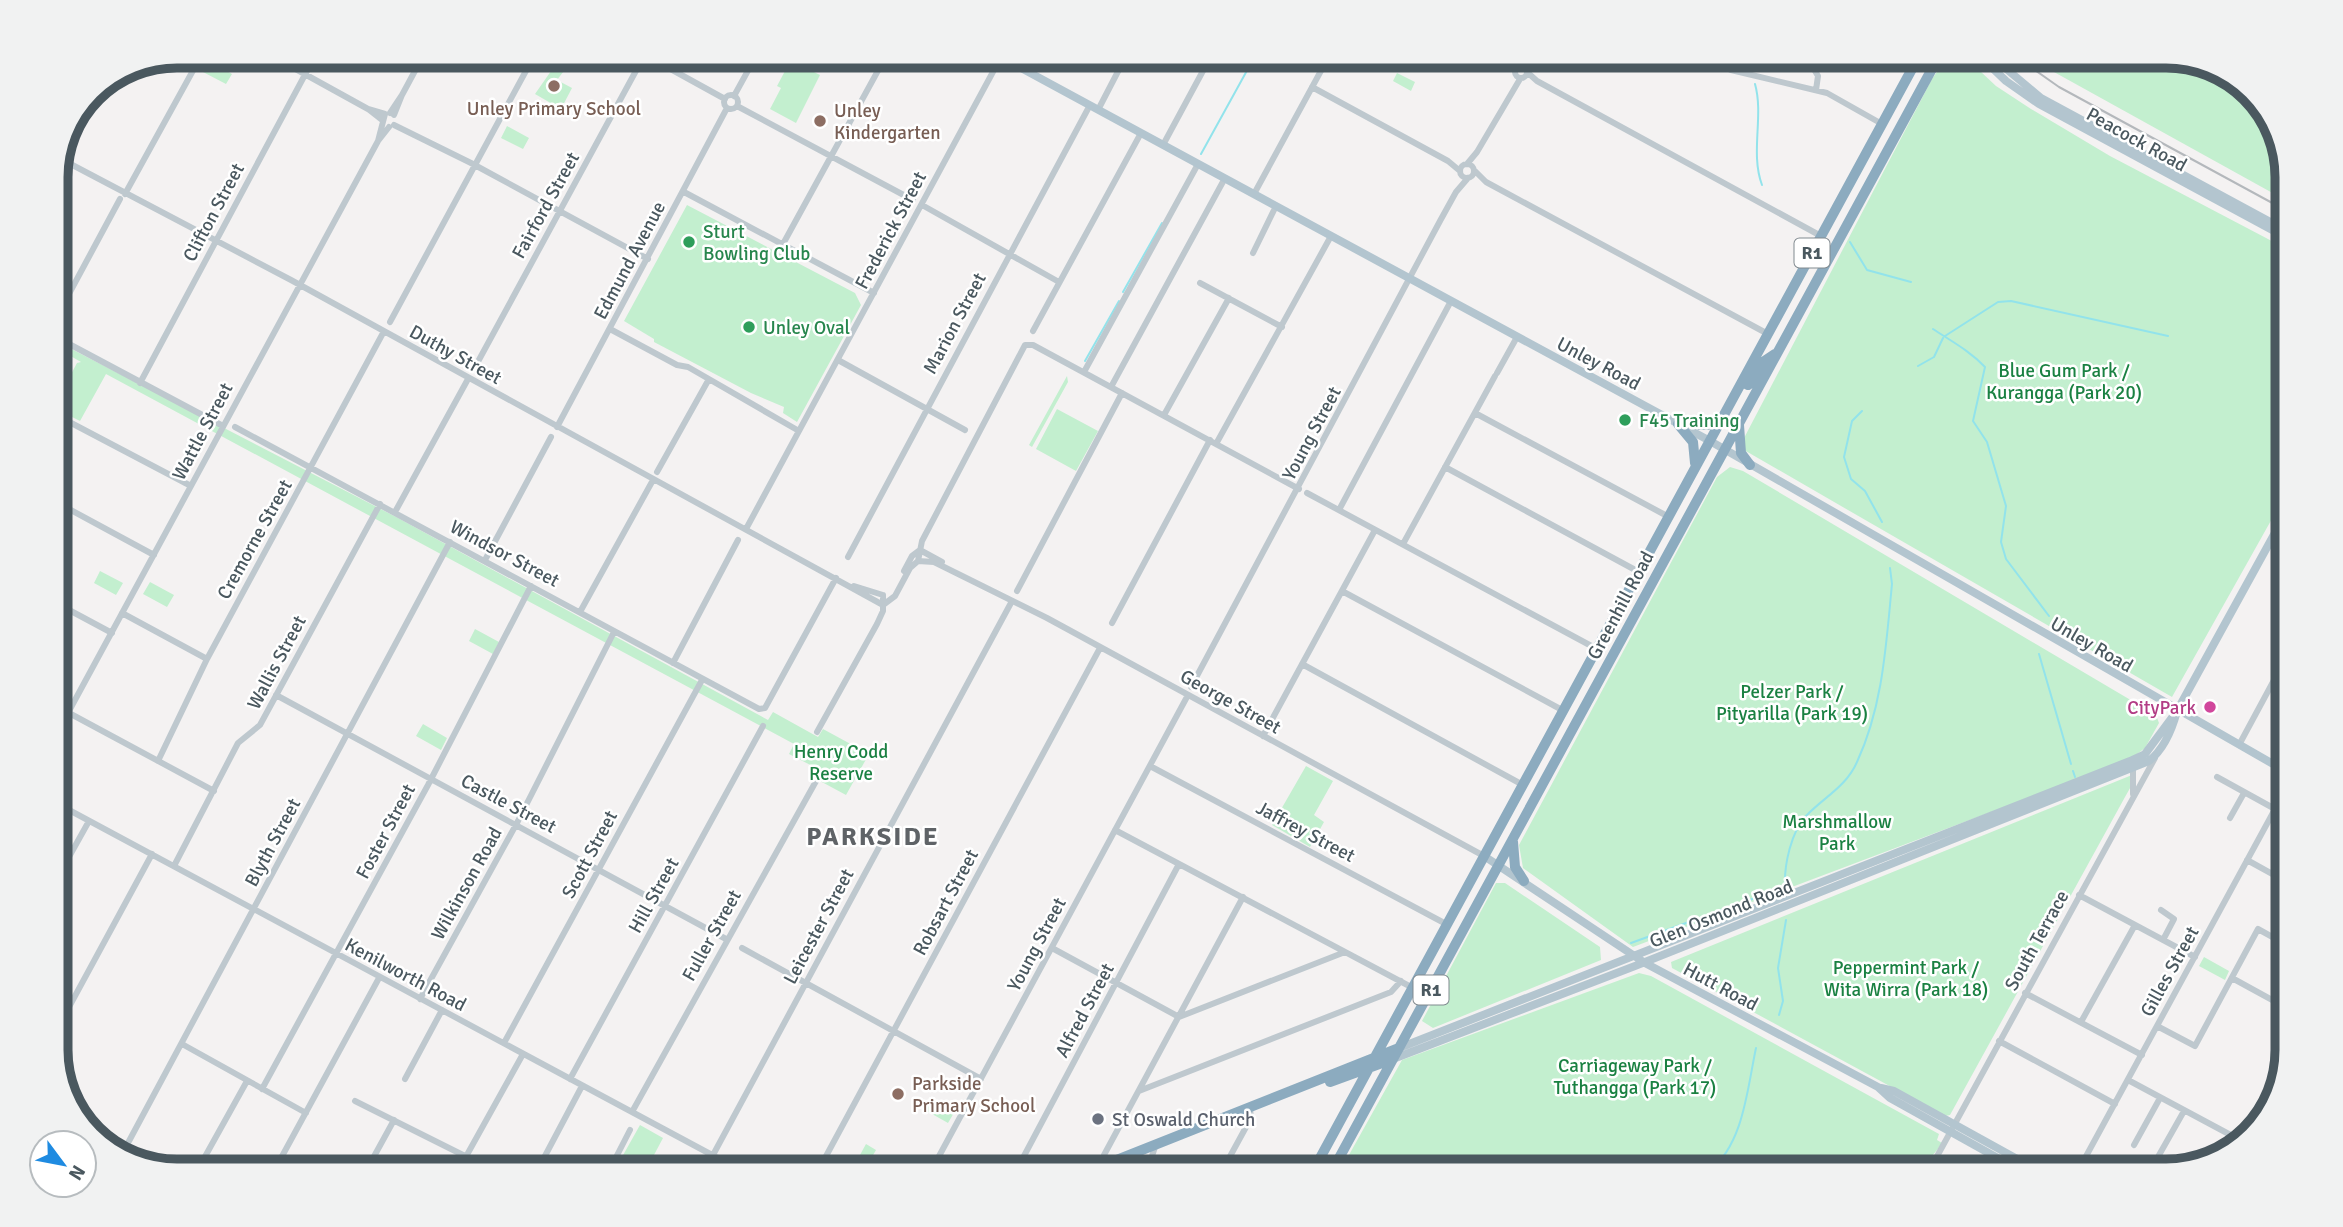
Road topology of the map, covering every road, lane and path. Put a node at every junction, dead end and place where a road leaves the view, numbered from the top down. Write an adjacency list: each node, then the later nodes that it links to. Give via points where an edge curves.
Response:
1 (194, 68): 51 (street)
2 (294, 68): 25 (street)
3 (308, 68): 25 (street, Clifton Street)
4 (417, 68): 33 (street, Wattle Street)
5 (528, 68): 42 (street)
6 (639, 68): 55 (street, Fairford Street)
7 (668, 68): 29 (street)
8 (749, 68): 28 (street)
9 (879, 68): 38 (street)
10 (994, 68): 53 (street, Frederick Street)
11 (1021, 68): 31 (main road, Unley Road)
12 (1118, 68): 31 (street, Marion Street)
13 (1205, 68): 37 (street)
14 (1322, 68): 26 (street)
15 (1513, 68): 24 (street)
16 (1523, 68): 24 (street, Young Street)
17 (1729, 68): 27 (street)
18 (1813, 68): 27 (street, via 1818,76)
19 (1915, 68): 23 (highway)
20 (1932, 68): 36 (highway, Greenhill Road / R1)
21 (1993, 68): 56 (main road, Peacock Road, via 2039,104)
22 (2005, 68): 56 (main road, Peacock Road, via 2041,98)
23 (1912, 70): 34 (highway, Greenhill Road / R1)
24 (1521, 72): 43 (street, Young Street); 60 (street)
25 (305, 74): 33 (street); 61 (street, Clifton Street)
26 (1312, 87): 39 (street); 48 (street)
27 (1816, 89): 34 (street)
28 (734, 96): 29 (street); 30 (street)
29 (725, 99): 32 (street)
30 (737, 106): 32 (street); 38 (street)
31 (1094, 107): 35 (main road, Unley Road); 63 (street, Marion Street)
32 (727, 108): 46 (street, Edmund Avenue)
33 (389, 120): 42 (street); 69 (street, Wattle Street)
34 (1882, 124): 36 (highway); 49 (highway, Greenhill Road / R1)
35 (1142, 133): 37 (main road, Unley Road); 67 (street)
36 (1893, 142): 50 (highway, Greenhill Road / R1)
37 (1163, 145): 41 (main road, Unley Road)
38 (830, 158): 52 (street); 62 (street)
39 (1448, 161): 43 (street); 44 (street)
40 (69, 164): 51 (street, Duthy Street)
41 (1198, 164): 45 (main road, Unley Road); 85 (street)
42 (475, 165): 55 (street); 74 (street)
43 (1470, 170): 44 (street); 47 (street, Young Street); 79 (street)
44 (1460, 172): 47 (street, Young Street)
45 (1225, 178): 48 (main road, Unley Road); 90 (street)
46 (684, 192): 62 (street); 65 (street, Edmund Avenue)
47 (1456, 192): 66 (street, Young Street)
48 (1254, 194): 54 (main road, Unley Road)
49 (1844, 194): 50 (highway, via 1849,205); 60 (highway, Greenhill Road / R1)
50 (1864, 194): 82 (highway, Greenhill Road / R1)
51 (123, 196): 61 (street, Duthy Street); 71 (street)
52 (913, 200)
53 (922, 205): 63 (street); 70 (street, Frederick Street)
54 (1276, 206): 59 (main road, Unley Road); 64 (street)
55 (560, 211): 65 (street); 84 (street, Fairford Street)
56 (2244, 211): 57 (main road, Peacock Road); 58 (main road, Peacock Road)
57 (2275, 225)
58 (2275, 230)
59 (1331, 236): 66 (main road, Unley Road); 75 (street)
60 (1821, 236): 79 (highway, Greenhill Road / R1)
61 (216, 240): 69 (street, Duthy Street); 89 (street, Clifton Street)
62 (783, 244): 70 (street)
63 (1010, 253): 67 (street); 92 (street, Marion Street)
64 (1253, 253)
65 (648, 259): 76 (street, Edmund Avenue)
66 (1409, 278): 73 (main road, Unley Road); 115 (street, Young Street)
67 (1059, 282): 77 (street)
68 (1200, 283): 72 (street)
69 (299, 285): 78 (street, Duthy Street); 99 (street, Wattle Street)
70 (874, 293): 83 (street, Frederick Street)
71 (68, 296)
72 (1229, 298): 75 (street); 94 (street)
73 (1451, 301): 80 (main road, Unley Road); 121 (street)
74 (390, 322)
75 (1282, 327): 106 (street)
76 (610, 329): 87 (street); 101 (street, Edmund Avenue)
77 (1033, 331)
78 (383, 333): 86 (street, Duthy Street); 109 (street, Cremorne Street)
79 (1768, 334): 88 (highway, Greenhill Road / R1)
80 (1517, 337): 93 (street); 98 (main road, Unley Road)
81 (68, 344): 89 (street)
82 (1777, 353): 88 (highway, via 1763,362 1751,383); 97 (highway, Greenhill Road / R1)
83 (838, 360): 92 (street); 103 (street, Frederick Street)
84 (474, 369)
85 (1084, 372): 90 (street); 130 (street, via 1028,345)
86 (468, 379): 101 (street, Duthy Street); 122 (street)
87 (709, 379): 103 (street); 112 (street)
88 (1742, 382): 95 (highway, Greenhill Road / R1)
89 (140, 383): 99 (street)
90 (1111, 387): 91 (street)
91 (1122, 393): 94 (street); 139 (street)
92 (926, 408): 102 (street); 132 (street, Marion Street)
93 (1475, 413): 110 (street); 123 (street)
94 (1164, 415): 106 (street)
95 (1724, 416): 98 (main road, via 1708,426); 105 (highway, Greenhill Road / R1)
96 (68, 421): 114 (street)
97 (1740, 421): 107 (highway, Greenhill Road / R1); 108 (highway, via 1741,453)
98 (1678, 424): 105 (main road, Unley Road); 111 (highway, via 1696,449)
99 (223, 426): 114 (street, Wattle Street)
100 (235, 427): 109 (street, Windsor Street)
101 (557, 427): 113 (street, Duthy Street)
102 (965, 430)
103 (799, 431): 124 (street, Frederick Street)
104 (551, 437): 133 (street)
105 (1710, 441): 107 (main road, Unley Road); 111 (highway, Greenhill Road / R1)
106 (1213, 442): 115 (street); 151 (street)
107 (1724, 449): 108 (main road, Unley Road); 118 (highway, Greenhill Road / R1)
108 (1750, 465): 167 (main road, Unley Road)
109 (311, 467): 119 (street, Windsor Street); 156 (street, Cremorne Street)
110 (1445, 467): 129 (street); 135 (street)
111 (1694, 471): 117 (highway, Greenhill Road / R1)
112 (657, 472)
113 (653, 480): 124 (street, Duthy Street); 147 (street)
114 (191, 486): 131 (street, Wattle Street)
115 (1299, 489): 161 (street, Young Street)
116 (1307, 493): 121 (street)
117 (1682, 493): 118 (highway, via 1697,489); 123 (highway, Greenhill Road / R1)
118 (1700, 493): 142 (highway, Greenhill Road / R1)
119 (380, 504): 122 (street, Windsor Street); 163 (street, Wallis Street)
120 (68, 508): 131 (street)
121 (1339, 510): 125 (street)
122 (395, 512): 128 (street, Windsor Street)
123 (1669, 517): 135 (highway, Greenhill Road / R1)
124 (746, 529): 137 (street, Duthy Street)
125 (1375, 530): 129 (street); 140 (street)
126 (2275, 533): 167 (main road, South Terrace)
127 (738, 540): 157 (street)
128 (450, 542): 133 (street, Windsor Street); 171 (street, Blyth Street)
129 (1403, 544): 155 (street)
130 (920, 550): 134 (street); 136 (street, George Street); 143 (street, via 894,589)
131 (154, 555): 148 (street, Wattle Street)
132 (848, 557)
133 (485, 560): 138 (street, Windsor Street)
134 (918, 561): 136 (street, George Street, via 930,560); 145 (street)
135 (1639, 572): 141 (highway, Greenhill Road / R1)
136 (961, 575): 144 (street, George Street)
137 (836, 578): 143 (street, Duthy Street); 145 (street, Duthy Street); 159 (street, Windsor Street, via 765,708 758,709)
138 (531, 586): 147 (street, Windsor Street); 181 (street, Foster Street)
139 (1017, 591)
140 (1342, 591): 158 (street); 166 (street)
141 (1628, 594): 142 (highway, via 1634,601); 149 (highway, Greenhill Road / R1)
142 (1645, 594): 150 (highway, Greenhill Road / R1)
143 (883, 595): 145 (street)
144 (1012, 601): 154 (street, George Street); 227 (street, Leicester Street)
145 (883, 605): 170 (street)
146 (68, 609): 153 (street)
147 (580, 612): 152 (street, Windsor Street)
148 (122, 613): 153 (street, Wattle Street); 156 (street)
149 (1615, 617): 150 (highway, via 1627,613); 155 (highway, Greenhill Road / R1)
150 (1633, 618): 165 (highway, Greenhill Road / R1)
151 (1112, 623)
152 (614, 632): 157 (street, Windsor Street); 192 (street, Wilkinson Road)
153 (112, 633): 168 (street, Wattle Street)
154 (1100, 648): 164 (street, George Street); 238 (street, Robsart Street)
155 (1597, 649): 162 (highway, Greenhill Road / R1)
156 (207, 659): 175 (street, Cremorne Street)
157 (673, 663): 159 (street, Windsor Street)
158 (1302, 664): 172 (street); 182 (street)
159 (702, 680): 202 (street, Scott Street)
160 (2275, 680): 173 (street)
161 (1191, 687)
162 (1573, 694): 165 (highway, via 1578,701); 166 (highway, Greenhill Road / R1)
163 (276, 695): 171 (street, Castle Street); 183 (street, Wallis Street, via 260,725 238,743)
164 (1188, 695): 172 (street, George Street); 178 (street, Young Street)
165 (1588, 701): 190 (highway, Greenhill Road / R1)
166 (1564, 711): 182 (highway, Greenhill Road / R1)
167 (2177, 712): 173 (main road, Unley Road); 174 (main road, South Terrace); 176 (main road, South Terrace)
168 (69, 713): 175 (street)
169 (762, 726): 208 (street, Hill Street)
170 (817, 732)
171 (347, 734): 181 (street, Castle Street); 209 (street, Blyth Street)
172 (1263, 736): 196 (street, George Street)
173 (2239, 745): 177 (main road, Unley Road)
174 (2158, 754): 176 (main road, Glen Osmond Road); 185 (street, South Terrace)
175 (158, 761): 183 (street)
176 (2132, 765): 185 (street, South Terrace); 205 (main road, Glen Osmond Road)
177 (2275, 765)
178 (1150, 766): 193 (street, Young Street); 211 (street, Jaffrey Street)
179 (820, 774): 215 (street, Fuller Street)
180 (2217, 777): 184 (street)
181 (430, 779): 192 (street, Castle Street); 220 (street, Foster Street)
182 (1523, 785): 188 (highway, Greenhill Road / R1)
183 (214, 791): 201 (street, Wallis Street)
184 (2244, 793): 186 (street); 189 (street)
185 (2132, 799): 206 (street, South Terrace)
186 (2275, 809): 198 (street, Gilles Street)
187 (68, 810): 191 (street, Kenilworth Road)
188 (1507, 815): 190 (highway); 196 (highway, Greenhill Road / R1)
189 (2230, 818)
190 (1523, 820): 194 (highway, Greenhill Road / R1)
191 (89, 821): 195 (street, Kenilworth Road); 197 (street)
192 (516, 825): 202 (street, Castle Street); 231 (street, Wilkinson Road)
193 (1115, 830): 199 (street); 218 (street, Young Street)
194 (1513, 838): 200 (highway, Greenhill Road / R1); 204 (highway, via 1515,867)
195 (152, 855): 201 (street, Kenilworth Road); 233 (street)
196 (1484, 856): 200 (main road, Hutt Road); 211 (highway, Greenhill Road / R1)
197 (68, 859)
198 (2247, 860): 203 (street); 222 (street, Gilles Street)
199 (1179, 864): 207 (street); 228 (street, Alfred Street)
200 (1499, 864): 204 (main road, Hutt Road); 213 (highway, Greenhill Road / R1)
201 (174, 866): 209 (street, Kenilworth Road)
202 (599, 870): 208 (street, Castle Street); 240 (street, Scott Street)
203 (2275, 875)
204 (1524, 881): 221 (main road, Hutt Road)
205 (1822, 887): 221 (main road, Glen Osmond Road); 223 (main road, Glen Osmond Road)
206 (2079, 895): 212 (street); 230 (street, South Terrace)
207 (1243, 898): 219 (street); 235 (street)
208 (664, 906): 215 (street, Castle Street); 250 (street, Hill Street)
209 (254, 909): 220 (street, Kenilworth Road); 241 (street, Blyth Street)
210 (2161, 910): 216 (street, via 2174,919)
211 (1448, 925): 213 (highway); 229 (highway, Greenhill Road / R1)
212 (2135, 925): 216 (street); 236 (street)
213 (1462, 932): 242 (highway, Greenhill Road / R1)
214 (2275, 938): 225 (street, via 2258,929)
215 (726, 939): 264 (street, Fuller Street)
216 (2163, 940): 222 (street)
217 (742, 948): 227 (street)
218 (1052, 948): 228 (street); 251 (street, Young Street)
219 (1345, 952): 226 (street); 235 (street)
220 (336, 954): 224 (street, Kenilworth Road); 255 (street, Foster Street)
221 (1632, 955): 223 (main road, Hutt Road); 242 (main road, Glen Osmond Road)
222 (2195, 957): 237 (street, Gilles Street)
223 (1645, 962): 246 (main road, Glen Osmond Road); 267 (main road, Hutt Road, via 1878,1087 1894,1091)
224 (379, 978): 231 (street, Kenilworth Road); 265 (street)
225 (2232, 978): 232 (street); 237 (street, via 2195,1046)
226 (1401, 981): 229 (street); 257 (street, via 1391,992)
227 (805, 982): 238 (street); 273 (street, Leicester Street)
228 (1116, 983): 235 (street); 284 (street, Alfred Street)
229 (1413, 988): 245 (highway, Greenhill Road / R1)
230 (2025, 993): 236 (street); 239 (street, South Terrace)
231 (420, 999): 234 (street, Kenilworth Road)
232 (2275, 1001)
233 (68, 1009)
234 (442, 1010): 240 (street, Kenilworth Road); 249 (street)
235 (1179, 1017): 257 (street)
236 (2081, 1022): 244 (street)
237 (2157, 1026): 244 (street, Gilles Street)
238 (894, 1031): 251 (street); 282 (street, Robsart Street)
239 (1999, 1041): 261 (street); 267 (street, South Terrace)
240 (504, 1043): 243 (street, Kenilworth Road)
241 (182, 1044): 253 (street); 272 (street, Blyth Street)
242 (1399, 1048): 245 (highway, Glen Osmond Road); 246 (highway, Greenhill Road / R1)
243 (523, 1054): 250 (street, Kenilworth Road); 274 (street)
244 (2142, 1055): 252 (street, Gilles Street)
245 (1376, 1056): 247 (highway, Greenhill Road / R1); 258 (highway, Glen Osmond Road)
246 (1393, 1059): 247 (highway, Glen Osmond Road); 290 (highway, Greenhill Road / R1)
247 (1370, 1068): 248 (highway, Glen Osmond Road); 256 (highway, Greenhill Road / R1)
248 (1340, 1078): 256 (highway, via 1352,1078); 258 (highway, Glen Osmond Road)
249 (405, 1079)
250 (570, 1079): 254 (street, Kenilworth Road)
251 (981, 1079): 283 (street, Young Street)
252 (2127, 1080): 259 (street); 261 (street, Gilles Street)
253 (247, 1081): 255 (street); 275 (street)
254 (582, 1086): 264 (street, Kenilworth Road); 279 (street)
255 (262, 1089): 265 (street)
256 (1359, 1089): 289 (highway, Greenhill Road / R1)
257 (1139, 1091): 285 (street)
258 (1292, 1093): 262 (highway, Glen Osmond Road)
259 (2160, 1098): 263 (street); 271 (street)
260 (355, 1101): 266 (street)
261 (2115, 1104): 294 (street, Gilles Street)
262 (1250, 1109): 270 (highway, Glen Osmond Road); 288 (street, via 1251,1118)
263 (2184, 1111): 269 (street); 295 (street)
264 (632, 1112): 273 (street, Kenilworth Road)
265 (306, 1114): 276 (street)
266 (394, 1120): 274 (street); 277 (street)
267 (1952, 1128): 291 (street, South Terrace); 292 (main road); 293 (main road)
268 (630, 1130): 280 (street)
269 (2232, 1136)
270 (1156, 1144): 286 (highway, Glen Osmond Road); 287 (street)
271 (2134, 1145)
272 (126, 1146)
273 (713, 1155): 281 (street, Kenilworth Road)
274 (465, 1156): 278 (street)
275 (203, 1159)
276 (281, 1159)
277 (373, 1159)
278 (464, 1159)
279 (543, 1159)
280 (614, 1159)
281 (720, 1159)
282 (825, 1159)
283 (938, 1159)
284 (1022, 1159)
285 (1104, 1159)
286 (1120, 1159)
287 (1151, 1159)
288 (1229, 1159)
289 (1320, 1159)
290 (1339, 1159)
291 (1935, 1159)
292 (2002, 1159)
293 (2015, 1159)
294 (2085, 1159)
295 (2157, 1159)

